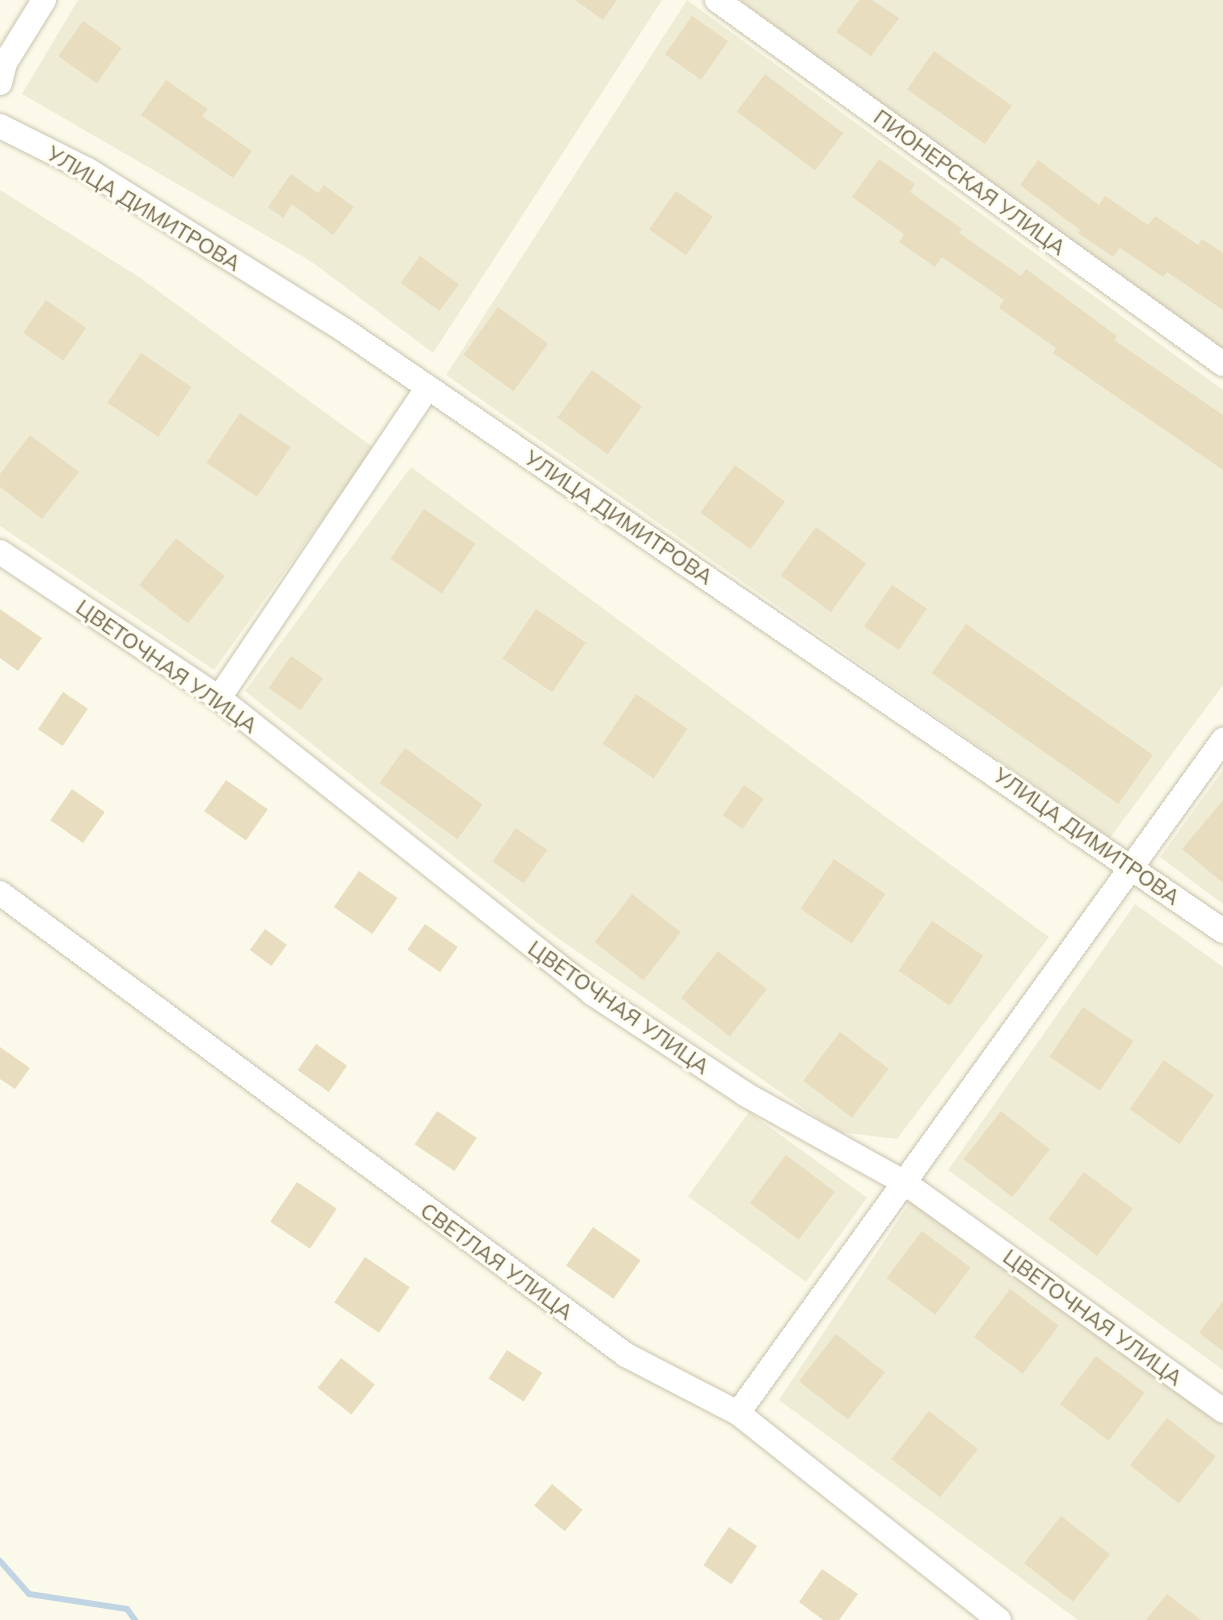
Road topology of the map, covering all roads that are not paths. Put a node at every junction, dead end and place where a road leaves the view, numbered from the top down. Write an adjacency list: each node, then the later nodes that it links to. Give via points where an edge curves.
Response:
1 (44, 0): 3 (street, via 5,63)
2 (717, 0): 5 (street, ПИОНЕРСКАЯ УЛИЦА)
3 (0, 83)
4 (0, 125): 6 (street, УЛИЦА ДИМИТРОВА, via 88,170 344,330)
5 (1223, 364)
6 (427, 389): 8 (street); 10 (street, УЛИЦА ДИМИТРОВА)
7 (0, 552): 8 (street, ЦВЕТОЧНАЯ УЛИЦА)
8 (219, 698): 13 (street, ЦВЕТОЧНАЯ УЛИЦА, via 592,993 745,1094)
9 (1223, 740): 10 (street)
10 (1132, 865): 12 (street, УЛИЦА ДИМИТРОВА); 13 (street)
11 (0, 893): 15 (street, СВЕТЛАЯ УЛИЦА, via 626,1355)
12 (1223, 931)
13 (905, 1182): 14 (street, ЦВЕТОЧНАЯ УЛИЦА); 15 (street)
14 (1223, 1410)
15 (738, 1413): 16 (street, СВЕТЛАЯ УЛИЦА)
16 (999, 1620)

